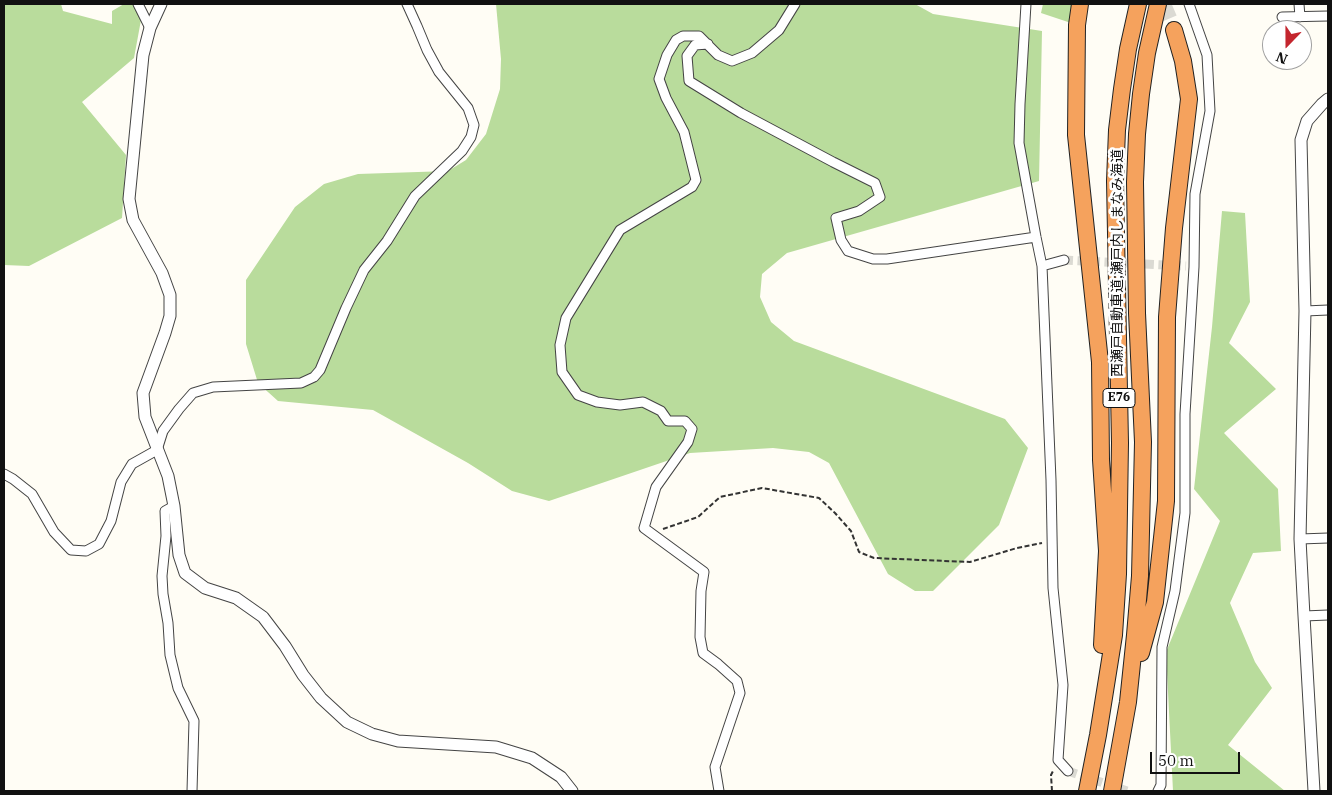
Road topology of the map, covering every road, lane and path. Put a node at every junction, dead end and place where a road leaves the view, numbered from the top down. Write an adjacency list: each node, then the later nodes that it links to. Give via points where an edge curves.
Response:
1 (138, 4): 14 (street)
2 (161, 4): 14 (street)
3 (407, 4): 23 (street, via 439,72 468,108 474,125 471,137 462,151 415,196 364,270 314,377 301,383 213,387 192,393 163,431)
4 (795, 4): 16 (street, via 779,30 752,53 732,61)
5 (1026, 4): 18 (street, via 1019,143)
6 (1080, 4): 33 (highway, via 1076,135 1100,362 1101,460 1107,551)
7 (1138, 4): 33 (highway, 西瀬戸自動車道;瀬戸内しまなみ海道 / E76, via 1125,65 1117,139 1118,574 1114,635)
8 (1158, 4): 32 (highway, 西瀬戸自動車道;瀬戸内しまなみ海道 / E76, via 1147,53 1137,134 1137,313 1143,442 1140,576)
9 (1189, 4): 42 (street, via 1207,55 1210,111 1195,194 1190,266 1185,513 1175,591 1162,647 1161,786)
10 (1299, 4): 13 (street)
11 (1328, 16): 13 (street)
12 (1282, 17): 13 (street)
13 (1300, 17)
14 (150, 28): 23 (street, via 143,55 129,199 133,220 162,272 170,295 166,333 143,393 145,417)
15 (1174, 30): 32 (highway, via 1189,100 1167,317 1166,501 1155,602)
16 (708, 44): 18 (street, via 695,45 687,56 688,81 741,113 875,183 880,197 859,211 836,218 848,251 873,259 887,259); 26 (street, via 699,36 683,36 676,40 659,79 684,132 696,180 692,187 620,230 566,318 560,344 562,372 578,396 620,405 643,402 661,411 668,421 686,421 692,429 688,442 656,487)
17 (1328, 99): 21 (street, via 1307,121 1301,140)
18 (1036, 237): 20 (street)
19 (1064, 260): 20 (street)
20 (1042, 266): 29 (street)
21 (1305, 310): 22 (street); 28 (street)
22 (1328, 310)
23 (157, 450): 24 (street, via 132,464 121,482 111,521 99,544 86,551 71,550 54,532 32,494); 25 (street, via 168,476)
24 (4, 474)
25 (174, 506): 36 (street, via 165,511 163,594 170,655 178,688 194,721); 37 (street, via 179,555 185,573 205,588 236,598 263,617 321,698 347,722 372,734 398,741 496,747 532,758 561,777)
26 (644, 528): 29 (path, via 662,530 698,518 720,497 762,488 819,498 851,530 859,552 874,558 970,562); 38 (street, via 704,572 700,637 703,652 736,681 740,694 715,767)
27 (1328, 538): 28 (street)
28 (1300, 539): 31 (street)
29 (1052, 541): 34 (street, via 1053,588 1063,684)
30 (1328, 615): 31 (street)
31 (1304, 616): 43 (street)
32 (1128, 702): 41 (highway, 西瀬戸自動車道;瀬戸内しまなみ海道 / E76)
33 (1098, 735): 40 (highway, 西瀬戸自動車道;瀬戸内しまなみ海道 / E76)
34 (1058, 760): 35 (street); 39 (path, via 1051,775)
35 (1068, 771)
36 (192, 791)
37 (572, 791)
38 (719, 791)
39 (1052, 791)
40 (1087, 791)
41 (1112, 791)
42 (1158, 791)
43 (1314, 791)

